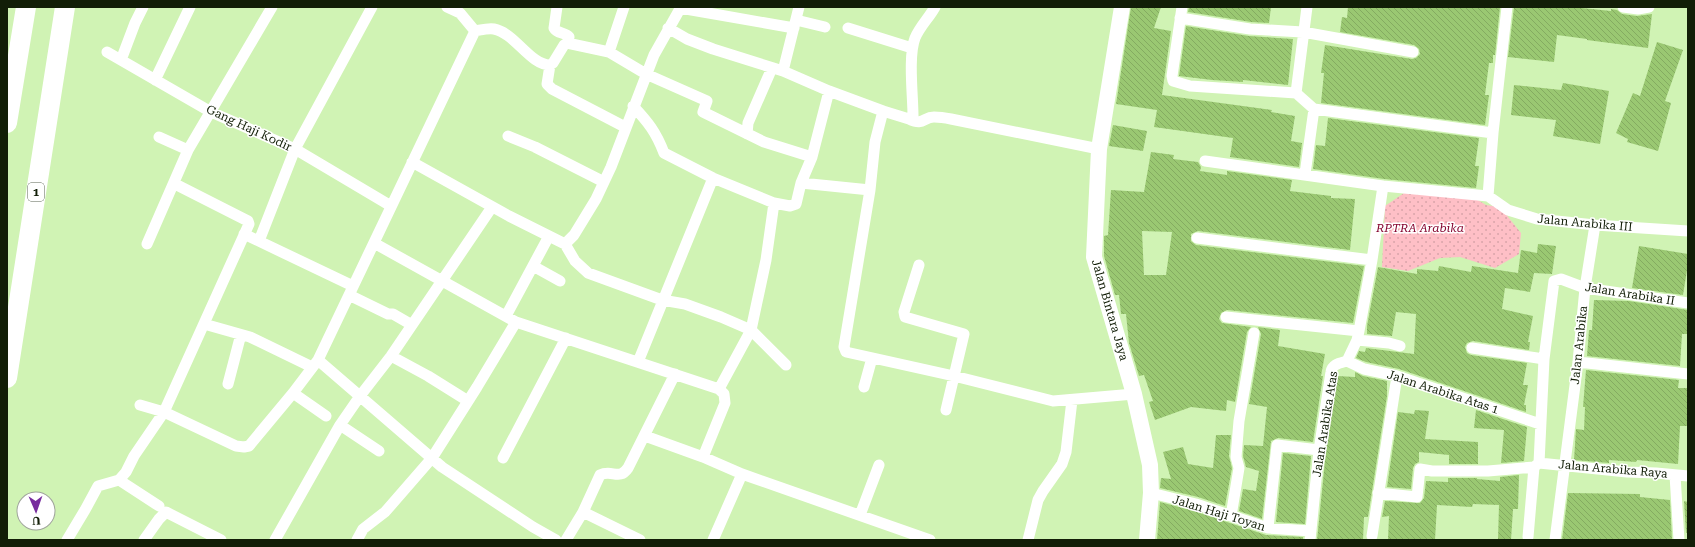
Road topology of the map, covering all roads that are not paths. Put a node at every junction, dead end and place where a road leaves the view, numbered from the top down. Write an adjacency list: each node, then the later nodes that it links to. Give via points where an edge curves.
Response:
1 (26, 7): 44 (highway)
2 (65, 7): 109 (highway, 1)
3 (143, 7): 31 (street)
4 (190, 7): 36 (street)
5 (272, 7): 42 (street)
6 (372, 7): 50 (street)
7 (447, 7): 18 (street)
8 (558, 7): 26 (street, via 554,28 567,35)
9 (624, 7): 29 (street)
10 (799, 7): 20 (street)
11 (936, 7): 27 (street, via 920,27)
12 (1122, 7): 51 (street, Jalan Bintara Jaya)
13 (1307, 7): 25 (street)
14 (1507, 7): 46 (street)
15 (1622, 7): 16 (street)
16 (1649, 7)
17 (680, 8): 20 (street); 22 (street)
18 (461, 10): 24 (street)
19 (1181, 12): 25 (street, via 1250,29); 38 (street, via 1173,80 1190,86)
20 (795, 24): 21 (street); 34 (street)
21 (825, 27)
22 (668, 28): 33 (street, via 713,49); 35 (street)
23 (848, 28): 27 (street)
24 (475, 31): 32 (street, via 493,28 505,33 542,64); 55 (street)
25 (1303, 32): 30 (street); 38 (street)
26 (567, 43): 29 (street); 32 (street)
27 (912, 48): 43 (street, via 913,116)
28 (107, 52): 31 (street, Gang Haji Kodir)
29 (609, 52): 35 (street)
30 (1413, 52)
31 (121, 60): 36 (street, Gang Haji Kodir)
32 (550, 65): 45 (street, via 547,84 552,89)
33 (772, 68): 34 (street); 47 (street, via 748,123)
34 (783, 71): 37 (street)
35 (646, 74): 39 (street); 47 (street, via 707,101 703,112)
36 (155, 80): 42 (street, Gang Haji Kodir)
37 (830, 91): 41 (street); 53 (street)
38 (1296, 93): 40 (street)
39 (633, 106): 45 (street); 57 (street, via 651,125 664,153)
40 (1314, 109): 46 (street); 56 (street)
41 (883, 111): 43 (street); 62 (street, via 875,142)
42 (211, 112): 50 (street, Gang Haji Kodir); 52 (street)
43 (909, 119): 51 (street, via 924,122 934,117 951,119)
44 (7, 123)
45 (625, 127): 58 (street)
46 (1493, 133): 63 (street)
47 (747, 134): 53 (street)
48 (508, 136): 58 (street)
49 (159, 137): 52 (street)
50 (295, 149): 65 (street, Gang Haji Kodir); 72 (street)
51 (1099, 149): 114 (street, Jalan Bintara Jaya, via 1094,257)
52 (188, 150): 60 (street)
53 (812, 157): 59 (street)
54 (1205, 161): 56 (street, Jalan Arabika III)
55 (412, 162): 65 (street); 66 (street)
56 (1305, 174): 61 (street, Jalan Arabika III)
57 (713, 178): 64 (street); 83 (street)
58 (604, 182): 75 (street, via 574,235)
59 (801, 183): 62 (street); 64 (street, via 794,206)
60 (175, 184): 69 (street, via 248,221); 74 (street)
61 (1383, 186): 63 (street, Jalan Arabika III); 76 (street, Jalan Arabika Atas)
62 (870, 190): 98 (street, via 844,347 846,352)
63 (1488, 196): 67 (street, Jalan Arabika III, via 1508,210 1527,217)
64 (774, 203): 90 (street, via 766,260)
65 (391, 206): 73 (street)
66 (492, 207): 70 (street); 79 (street)
67 (1594, 225): 68 (street, Jalan Arabika III); 81 (street, Jalan Arabika)
68 (1688, 231)
69 (244, 234): 72 (street); 88 (street)
70 (549, 236): 75 (street); 78 (street)
71 (1197, 238): 76 (street)
72 (259, 241): 82 (street)
73 (374, 243): 79 (street); 82 (street)
74 (147, 244)
75 (565, 244): 83 (street, via 588,273)
76 (1372, 260): 93 (street, Jalan Arabika Atas)
77 (919, 265): 107 (street, via 904,315 908,319 963,332)
78 (533, 266): 80 (street); 85 (street)
79 (442, 280): 85 (street); 89 (street)
80 (560, 281)
81 (1585, 288): 84 (street, Jalan Arabika II); 99 (street, Jalan Arabika II, via 1560,279 1554,281); 102 (street, Jalan Arabika)
82 (351, 291): 89 (street, via 388,314 393,314); 103 (street)
83 (662, 300): 90 (street, via 685,304 721,316); 101 (street)
84 (1688, 303)
85 (506, 316): 87 (street)
86 (1226, 317): 93 (street)
87 (516, 322): 94 (street); 117 (street)
88 (204, 324): 92 (street); 120 (street)
89 (412, 325): 97 (street)
90 (750, 330): 104 (street); 112 (street)
91 (1254, 333): 142 (street, via 1239,421 1236,457 1239,468)
92 (244, 336): 103 (street); 110 (street, via 240,338)
93 (1358, 336): 95 (street); 100 (street, Jalan Arabika Atas)
94 (566, 338): 101 (street); 129 (street)
95 (1400, 346)
96 (1472, 348): 99 (street)
97 (391, 356): 115 (street); 117 (street)
98 (872, 358): 107 (street); 111 (street)
99 (1544, 358): 122 (street)
100 (1347, 361): 108 (street, Jalan Arabika Atas 1); 125 (street, Jalan Arabika Atas, via 1332,368)
101 (638, 362): 105 (street)
102 (1578, 362): 106 (street); 132 (street, Jalan Arabika)
103 (315, 363): 113 (street); 115 (street)
104 (786, 364)
105 (675, 374): 112 (street); 124 (street)
106 (1688, 374)
107 (954, 376): 116 (street, via 1054,401); 119 (street)
108 (1397, 376): 122 (street, Jalan Arabika Atas 1); 138 (street)
109 (7, 378)
110 (228, 384)
111 (864, 387)
112 (719, 389): 127 (street, via 724,394 725,403)
113 (293, 393): 120 (street, via 249,446 244,447 236,446); 121 (street)
114 (1134, 394): 116 (street); 137 (street, Jalan Bintara Jaya, via 1150,465)
115 (360, 396): 123 (street); 128 (street)
116 (1072, 400): 158 (street, via 1066,452 1062,464 1038,500)
117 (468, 401): 128 (street)
118 (140, 405): 120 (street)
119 (946, 410)
120 (164, 412): 136 (street, via 126,472)
121 (326, 416)
122 (1540, 424): 131 (street)
123 (340, 425): 126 (street); 151 (street)
124 (645, 436): 127 (street); 140 (street, via 625,473 600,475)
125 (1319, 450): 143 (street, via 1277,445); 144 (street, Jalan Arabika Atas)
126 (379, 451)
127 (703, 457): 133 (street)
128 (432, 458): 152 (street, via 385,512 363,529); 153 (street)
129 (503, 458)
130 (879, 465): 141 (street)
131 (1536, 465): 132 (street, Jalan Arabika Raya); 138 (street, Jalan Arabika Raya, via 1488,471 1420,469 1417,497); 147 (street)
132 (1564, 465): 134 (street, Jalan Arabika Raya); 160 (street, Jalan Arabika)
133 (742, 474): 141 (street); 156 (street)
134 (1675, 475): 135 (street, Jalan Arabika Raya); 161 (street)
135 (1688, 476)
136 (118, 480): 139 (street); 148 (street, via 98,486)
137 (1151, 493): 142 (street, Jalan Haji Toyan); 159 (street, Jalan Bintara Jaya)
138 (1378, 493): 145 (street)
139 (158, 506)
140 (583, 512): 154 (street); 155 (street)
141 (860, 515): 146 (street)
142 (1231, 516): 143 (street, Jalan Haji Toyan)
143 (1268, 528): 144 (street, Jalan Haji Toyan)
144 (1310, 536)
145 (1372, 536)
146 (910, 537): 157 (street)
147 (1528, 537)
148 (67, 540)
149 (144, 540): 150 (street, via 166,512)
150 (221, 540)
151 (274, 540)
152 (357, 540)
153 (556, 540)
154 (566, 540)
155 (640, 540)
156 (713, 540)
157 (930, 540)
158 (1028, 540)
159 (1146, 540)
160 (1555, 540)
161 (1679, 540)

